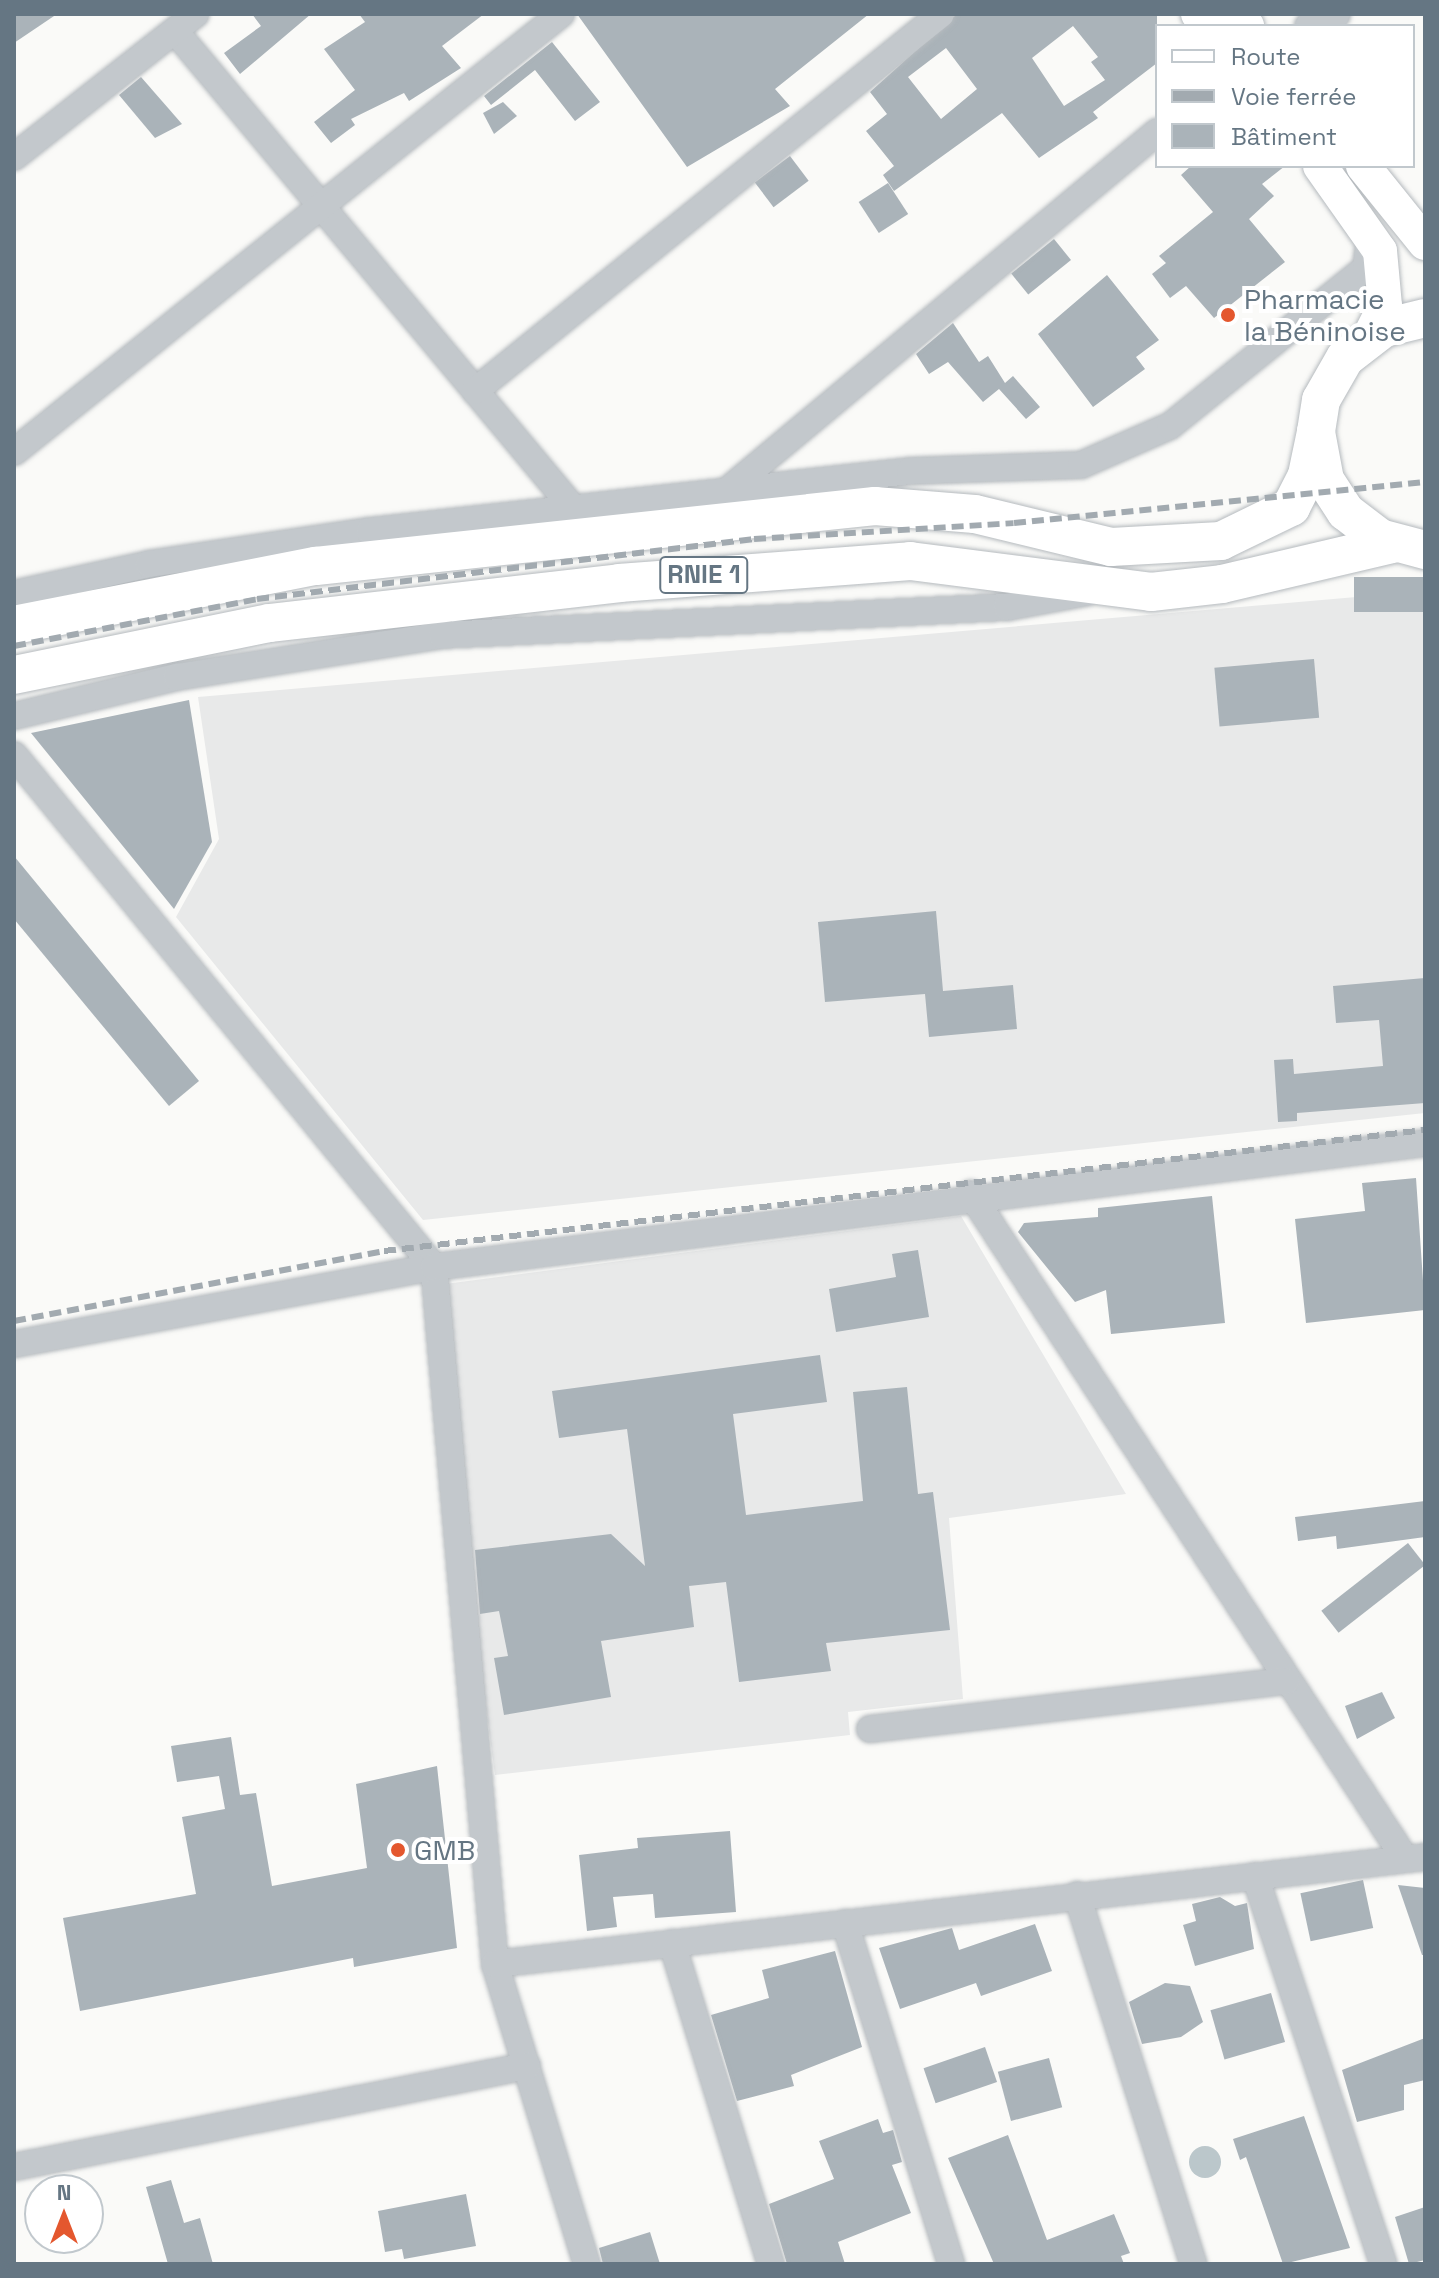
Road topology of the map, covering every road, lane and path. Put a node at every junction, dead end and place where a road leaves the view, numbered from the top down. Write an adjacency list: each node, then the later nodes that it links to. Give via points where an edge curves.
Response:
1 (196, 14): 6 (street)
2 (561, 14): 11 (street)
3 (941, 14): 16 (street)
4 (1337, 14): 5 (street)
5 (1313, 24)
6 (175, 31): 8 (street); 11 (street)
7 (1155, 134): 19 (street)
8 (14, 157)
9 (1322, 168): 13 (main road)
10 (1365, 168): 12 (main road)
11 (321, 206): 16 (street); 18 (street)
12 (1419, 225)
13 (1370, 230): 15 (main road, via 1387,289); 19 (street, via 1366,268 1356,277 1170,426 1117,455 1045,470 910,471)
14 (1425, 318): 15 (highway, RNIE 1)
15 (1370, 336): 17 (highway, RNIE 1, via 1335,371)
16 (475, 391): 20 (street)
17 (1316, 432): 21 (highway, RNIE 1, via 1320,465 1337,501); 26 (highway, RNIE 1, via 1307,475 1291,507 1221,541 1111,547 975,514 875,506 316,566)
18 (14, 452)
19 (722, 495): 20 (street)
20 (574, 509): 24 (street, via 231,550)
21 (1409, 547): 23 (highway, RNIE 1, via 1222,584)
22 (741, 571): 23 (highway, RNIE 1, via 944,561); 25 (street); 27 (highway, RNIE 1, via 360,610)
23 (1105, 589): 25 (street, via 1007,607)
24 (14, 594)
25 (747, 615): 28 (street, via 388,643 177,677)
26 (14, 625)
27 (14, 675)
28 (14, 716)
29 (14, 755): 32 (street)
30 (1425, 1143): 31 (street)
31 (971, 1194): 32 (street); 34 (street)
32 (434, 1267): 33 (street); 41 (street)
33 (14, 1344)
34 (1286, 1681): 35 (street); 36 (street)
35 (870, 1729)
36 (1414, 1857): 37 (street)
37 (1255, 1876): 38 (street); 48 (street)
38 (1077, 1895): 39 (street); 47 (street)
39 (845, 1923): 40 (street); 46 (street)
40 (672, 1943): 41 (street); 45 (street)
41 (495, 1964): 42 (street)
42 (527, 2066): 43 (street); 44 (street)
43 (14, 2167)
44 (587, 2264)
45 (771, 2264)
46 (951, 2264)
47 (1193, 2264)
48 (1383, 2264)

